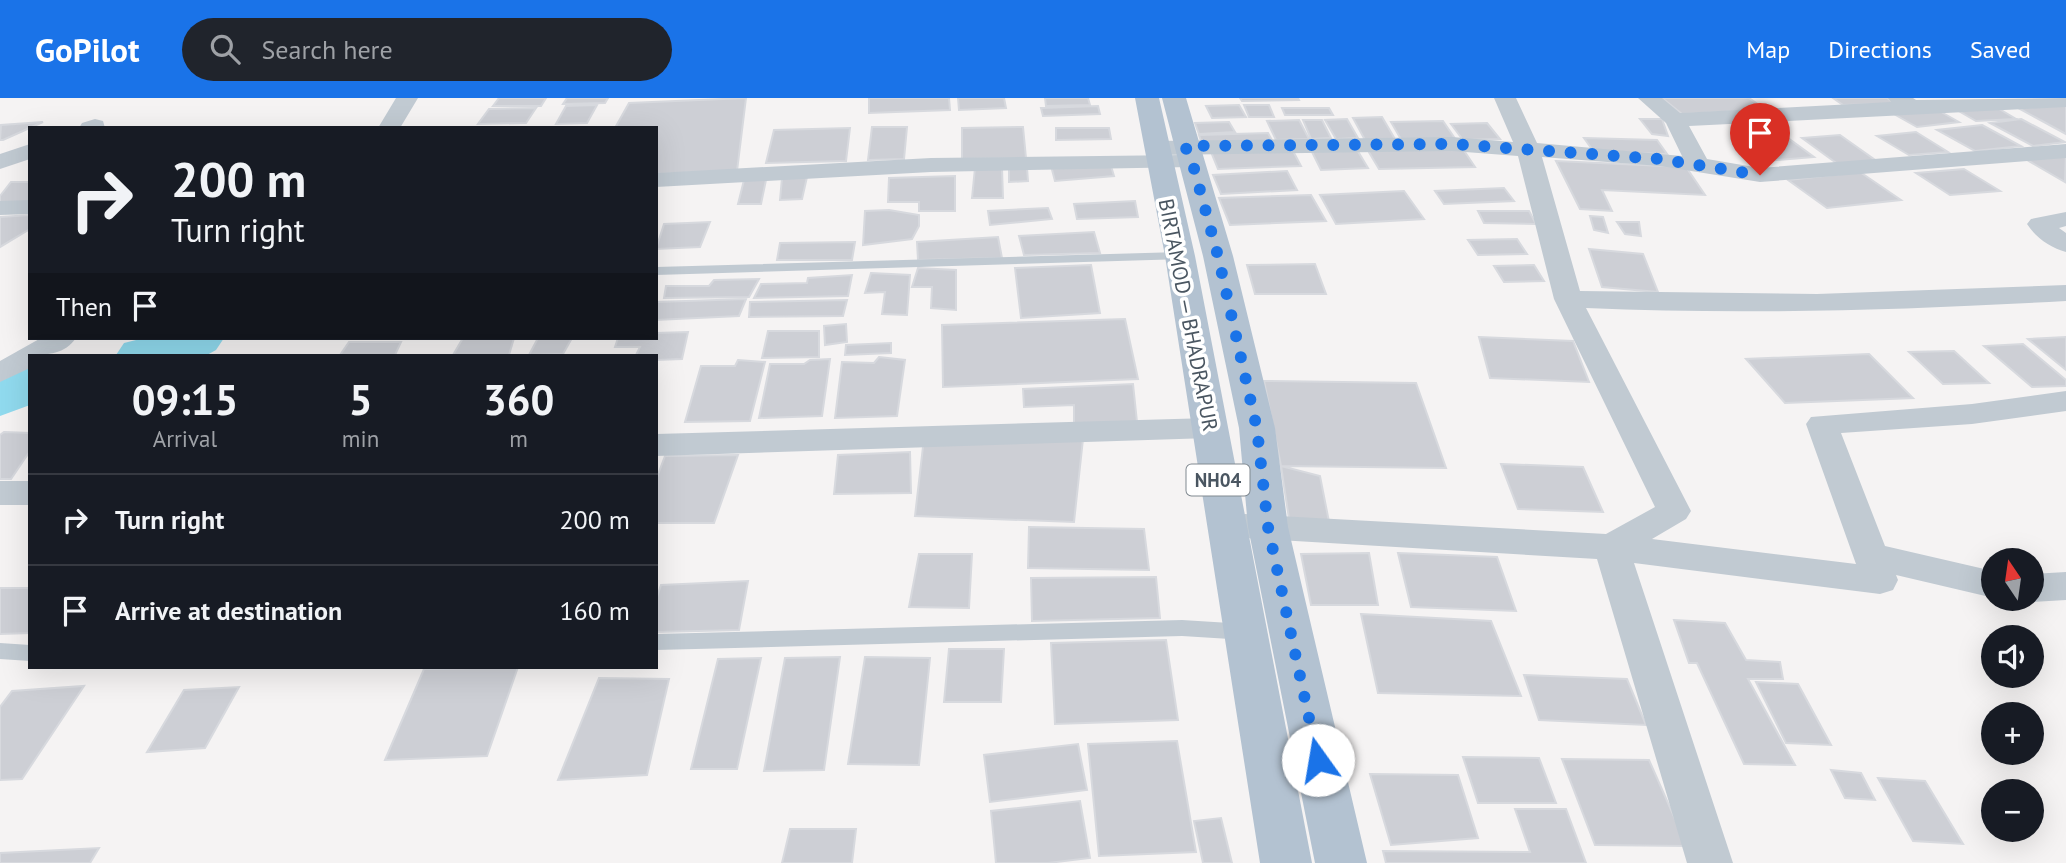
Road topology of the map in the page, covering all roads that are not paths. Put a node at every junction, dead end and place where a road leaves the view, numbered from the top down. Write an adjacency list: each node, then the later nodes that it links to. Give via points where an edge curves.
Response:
1 (407, 98): 9 (street)
2 (1147, 98): 13 (main road, BIRTAMOD — BHADRAPUR / NH04)
3 (1174, 98): 13 (main road, BIRTAMOD — BHADRAPUR / NH04)
4 (1505, 98): 10 (street)
5 (1650, 98): 8 (street)
6 (2066, 101): 7 (street)
7 (1905, 102): 8 (street)
8 (1675, 120): 15 (street)
9 (390, 126)
10 (1528, 149): 13 (street, via 1452,144); 15 (street); 24 (street)
11 (2066, 151): 15 (street, via 1760,175)
12 (28, 152): 14 (street)
13 (1173, 154): 16 (street); 21 (main road, BIRTAMOD — BHADRAPUR / NH04); 35 (main road, BIRTAMOD — BHADRAPUR / NH04, via 1218,256 1257,429)
14 (0, 163)
15 (1698, 165)
16 (658, 180)
17 (28, 207): 18 (street)
18 (0, 208)
19 (2066, 219): 20 (street, via 2040,224)
20 (2066, 244)
21 (1180, 256): 22 (lane); 30 (main road, BIRTAMOD — BHADRAPUR / NH04)
22 (658, 271)
23 (2066, 293): 24 (street, via 1879,303)
24 (1568, 299): 36 (street, via 1674,511)
25 (59, 340): 26 (street)
26 (34, 354)
27 (28, 358): 28 (street)
28 (0, 373)
29 (2066, 401): 37 (street, via 1972,414 1822,424)
30 (1210, 428): 31 (street); 34 (main road, BIRTAMOD — BHADRAPUR / NH04)
31 (658, 444)
32 (0, 493): 33 (street)
33 (28, 493)
34 (1225, 526): 35 (street); 41 (main road, BIRTAMOD — BHADRAPUR / NH04)
35 (1268, 527): 36 (street); 46 (main road, BIRTAMOD — BHADRAPUR / NH04)
36 (1611, 547): 37 (street, via 1880,580); 47 (street)
37 (1871, 556): 38 (street)
38 (1981, 583)
39 (2066, 586): 40 (street)
40 (2044, 587)
41 (1246, 632): 42 (lane, via 1182,628); 45 (main road, BIRTAMOD — BHADRAPUR / NH04)
42 (658, 642)
43 (0, 651): 44 (lane)
44 (28, 653)
45 (1286, 863)
46 (1341, 863)
47 (1710, 863)

